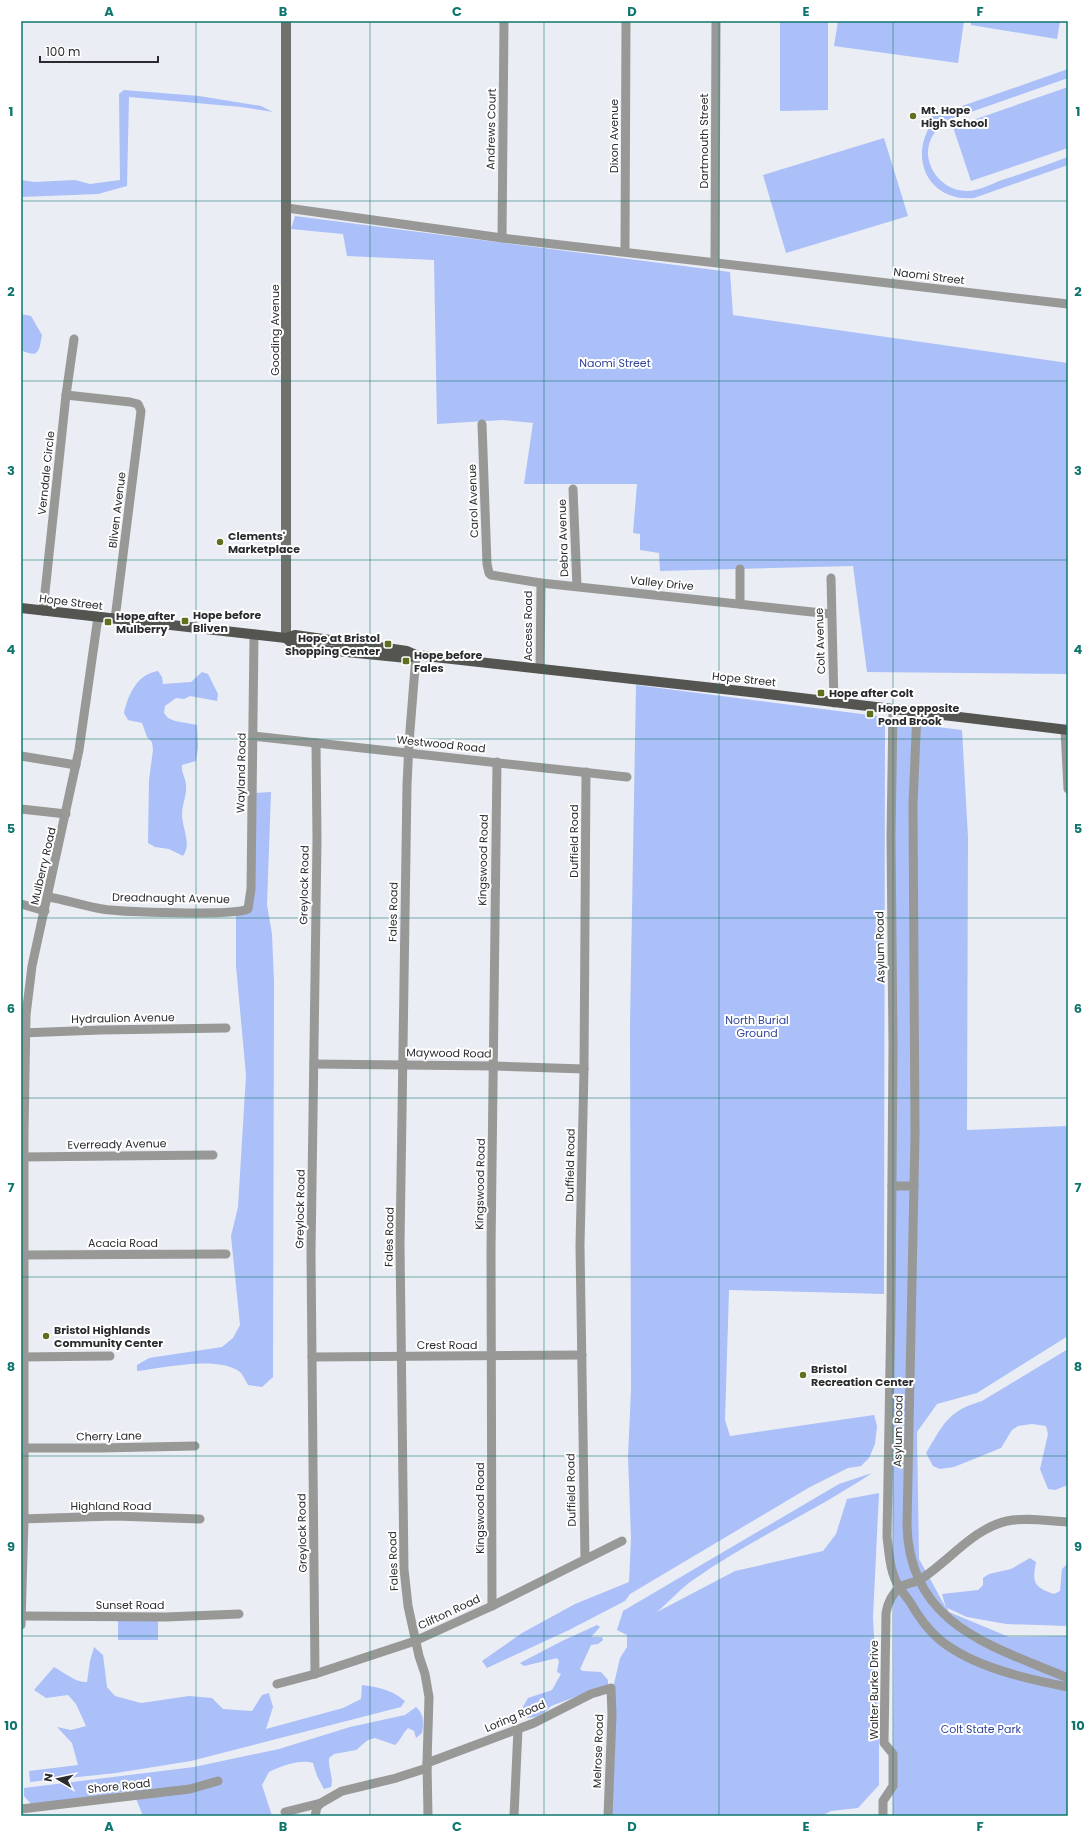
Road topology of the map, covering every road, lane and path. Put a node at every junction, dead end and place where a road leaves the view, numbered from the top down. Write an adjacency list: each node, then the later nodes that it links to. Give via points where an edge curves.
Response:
1 (286, 21): 5 (main road, Gooding Avenue)
2 (504, 21): 6 (street, Andrews Court)
3 (626, 21): 7 (street, Dixon Avenue)
4 (716, 21): 8 (street, Dartmouth Street)
5 (287, 208): 6 (street, Naomi Street); 26 (main road, Gooding Avenue)
6 (502, 238): 7 (street, Naomi Street)
7 (625, 251): 8 (street, Naomi Street)
8 (715, 262): 9 (street, Naomi Street)
9 (1068, 304)
10 (74, 339): 11 (street, Verndale Circle)
11 (66, 395): 21 (street, Verndale Circle); 24 (street, Bliven Avenue, via 138,404 141,414)
12 (482, 424): 15 (street, Carol Avenue, via 487,564 488,573)
13 (573, 489): 18 (street, Debra Avenue)
14 (740, 569): 19 (street)
15 (491, 575): 17 (street, Valley Drive)
16 (831, 578): 22 (street, Colt Avenue)
17 (541, 582): 18 (street, Valley Drive); 28 (street, Access Road)
18 (577, 586): 19 (street, Valley Drive)
19 (740, 604): 22 (street, Valley Drive)
20 (21, 608): 21 (main road, Hope Street)
21 (43, 610): 23 (main road, Hope Street)
22 (831, 614): 29 (street, Colt Avenue)
23 (98, 617): 24 (main road, Hope Street); 38 (street, Mulberry Road)
24 (115, 619): 25 (main road, Hope Street)
25 (254, 635): 26 (main road, Hope Street); 33 (street, Wayland Road)
26 (286, 638): 27 (main road, Hope Street, via 296,647 407,658)
27 (416, 655): 28 (main road, Hope Street); 35 (street, Fales Road)
28 (540, 669): 29 (main road, Hope Street)
29 (834, 703): 30 (main road, Hope Street)
30 (893, 709): 31 (main road, Hope Street); 56 (street, Asylum Road, via 890,837)
31 (917, 712): 32 (main road, Hope Street); 57 (street, Asylum Road, via 913,804)
32 (1066, 730): 41 (street)
33 (254, 736): 34 (street, Westwood Road); 46 (street, Wayland Road, via 251,889 250,905)
34 (316, 743): 35 (street, Westwood Road); 50 (street, Greylock Road)
35 (408, 754): 37 (street, Westwood Road); 51 (street, Fales Road)
36 (21, 756): 38 (street)
37 (497, 762): 39 (street, Westwood Road); 52 (street, Kingswood Road)
38 (76, 765): 43 (street, Mulberry Road)
39 (586, 772): 40 (street, Westwood Road); 53 (street, Duffield Road)
40 (627, 777)
41 (1068, 789)
42 (21, 809): 43 (street)
43 (66, 814): 44 (street, Mulberry Road)
44 (49, 897): 46 (street, Dreadnaught Avenue, via 110,910); 47 (street, Mulberry Road)
45 (21, 904): 47 (street)
46 (246, 910)
47 (45, 911): 49 (street, Mulberry Road, via 30,978)
48 (226, 1028): 49 (street, Hydraulion Avenue)
49 (23, 1033): 55 (street, Mulberry Road)
50 (314, 1064): 51 (street, Maywood Road); 63 (street, Greylock Road)
51 (403, 1064): 52 (street, Maywood Road); 64 (street, Fales Road, via 400,1245)
52 (493, 1066): 53 (street, Maywood Road); 65 (street, Kingswood Road)
53 (584, 1069): 60 (street, Duffield Road, via 580,1246)
54 (213, 1155): 55 (street, Everready Avenue)
55 (23, 1157): 59 (street, Mulberry Road)
56 (892, 1186): 57 (street); 74 (street, Asylum Road, via 887,1537 895,1580)
57 (914, 1186): 73 (street, Asylum Road, via 907,1525 911,1559)
58 (226, 1254): 59 (street, Acacia Road)
59 (23, 1255): 62 (street, Mulberry Road)
60 (582, 1355): 65 (street, Crest Road); 72 (street, Duffield Road)
61 (110, 1356): 62 (street)
62 (23, 1357): 67 (street, Mulberry Road)
63 (312, 1357): 64 (street, Crest Road); 80 (street, Greylock Road)
64 (402, 1357): 65 (street, Crest Road); 79 (street, Fales Road, via 404,1576)
65 (491, 1357): 75 (street, Kingswood Road)
66 (195, 1446): 67 (street, Cherry Lane)
67 (24, 1448): 68 (street, Mulberry Road)
68 (22, 1519): 69 (street, Highland Road, via 115,1516); 77 (street, Mulberry Road)
69 (200, 1519)
70 (1068, 1522): 73 (street, via 1035,1520 1007,1521 998,1524 964,1545)
71 (622, 1541): 72 (street, Clifton Road)
72 (584, 1559): 75 (street, Clifton Road)
73 (920, 1580): 74 (street); 81 (street, via 943,1614 960,1628 989,1645)
74 (900, 1587): 83 (street, via 928,1628 961,1654 974,1661 1016,1674); 95 (street, Walter Burke Drive, via 889,1602 886,1613 884,1743 893,1754 893,1786 883,1801)
75 (492, 1606): 79 (street, Clifton Road)
76 (238, 1614): 77 (street, Sunset Road, via 166,1617)
77 (21, 1616): 78 (street, Mulberry Road)
78 (21, 1625)
79 (415, 1641): 80 (street, Clifton Road); 86 (street, Fales Road, via 425,1674 428,1697)
80 (315, 1674): 82 (street, Clifton Road)
81 (1068, 1678)
82 (277, 1684)
83 (1068, 1687)
84 (611, 1688): 85 (street, Loring Road, via 591,1694); 94 (street, Melrose Road)
85 (518, 1729): 86 (street, Loring Road); 93 (street)
86 (427, 1765): 88 (street, Loring Road, via 396,1778 342,1791); 92 (street, Fales Road)
87 (218, 1781): 89 (street, Shore Road, via 182,1790)
88 (321, 1803): 90 (street, Loring Road); 91 (street, via 317,1806)
89 (21, 1809)
90 (285, 1812)
91 (315, 1816)
92 (428, 1816)
93 (514, 1816)
94 (608, 1816)
95 (883, 1816)

